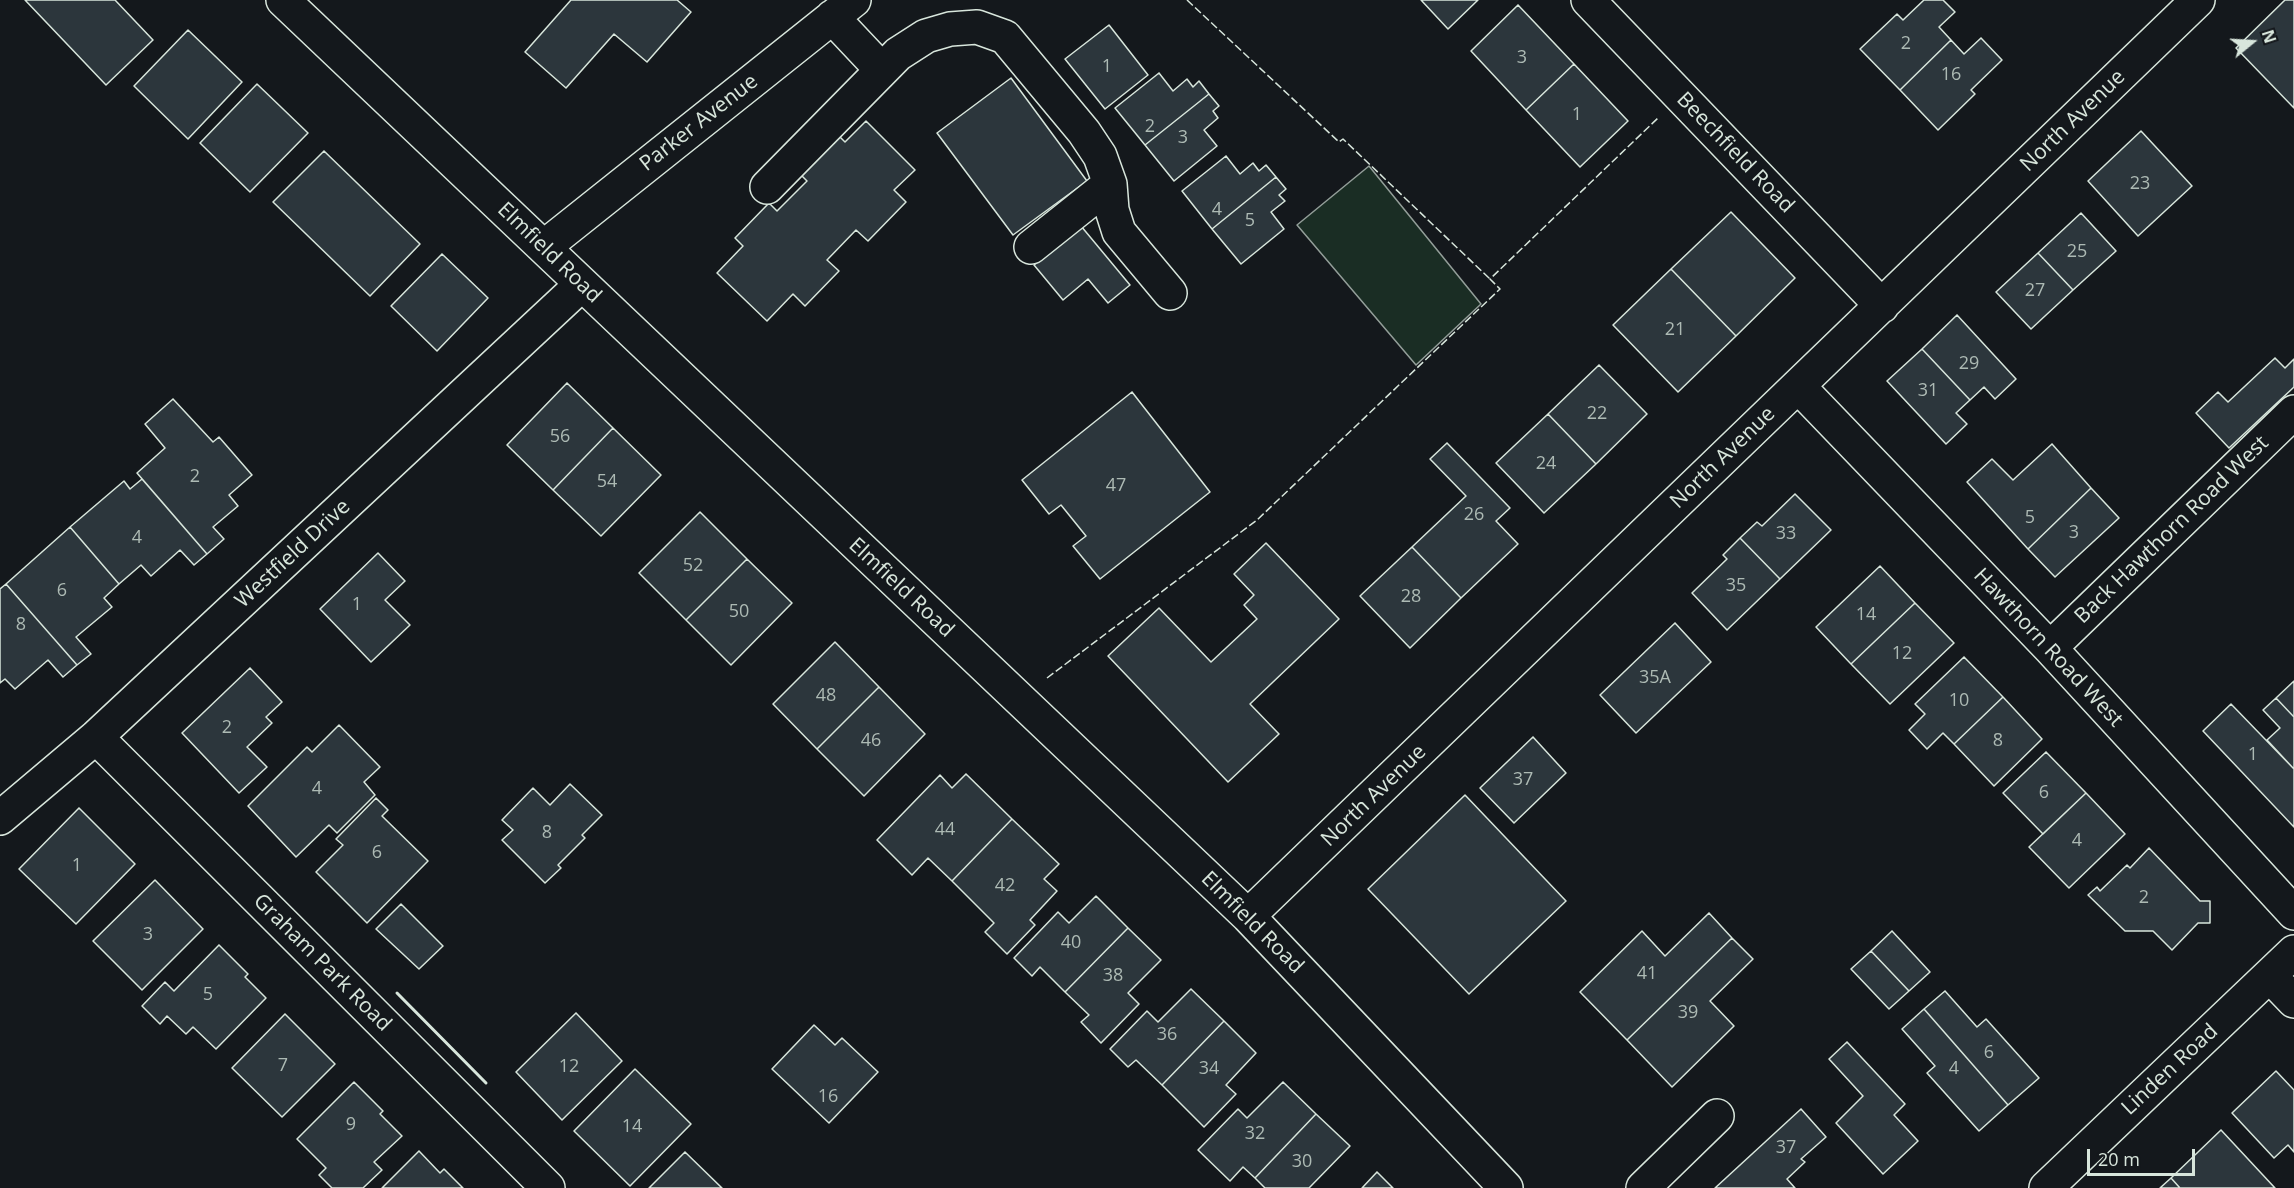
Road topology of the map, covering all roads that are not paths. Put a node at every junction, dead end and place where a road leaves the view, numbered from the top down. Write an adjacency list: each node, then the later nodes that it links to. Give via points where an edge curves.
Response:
1 (283, 0): 8 (street, Elmfield Road)
2 (1588, 0): 12 (street, Beechfield Road)
3 (2198, 0): 12 (street, North Avenue)
4 (843, 9): 5 (street); 8 (street, Parker Avenue)
5 (881, 69): 6 (street, via 926,36 950,29 977,27 1005,37 1084,132 1100,156); 7 (street)
6 (1110, 184): 9 (street); 11 (street, via 1119,232)
7 (767, 187)
8 (544, 247): 10 (street, Elmfield Road)
9 (1031, 247)
10 (581, 285): 16 (street, Westfield Drive); 19 (street, Elmfield Road)
11 (1170, 293)
12 (1882, 306): 13 (street, North Avenue)
13 (1798, 386): 15 (street, Hawthorn Road West); 19 (street, North Avenue)
14 (2294, 412): 15 (street, Back Hawthorn Road West)
15 (2050, 648): 18 (street, Hawthorn Road West)
16 (96, 737): 17 (street, Westfield Drive); 24 (street, Graham Park Road)
17 (0, 818)
18 (2294, 913)
19 (1248, 916): 25 (street, Elmfield Road)
20 (2294, 952): 21 (street, Linden Road)
21 (2270, 976): 22 (street); 27 (street, Linden Road)
22 (2294, 1001)
23 (1716, 1116): 26 (street)
24 (548, 1188)
25 (1506, 1188)
26 (1643, 1188)
27 (2046, 1188)

